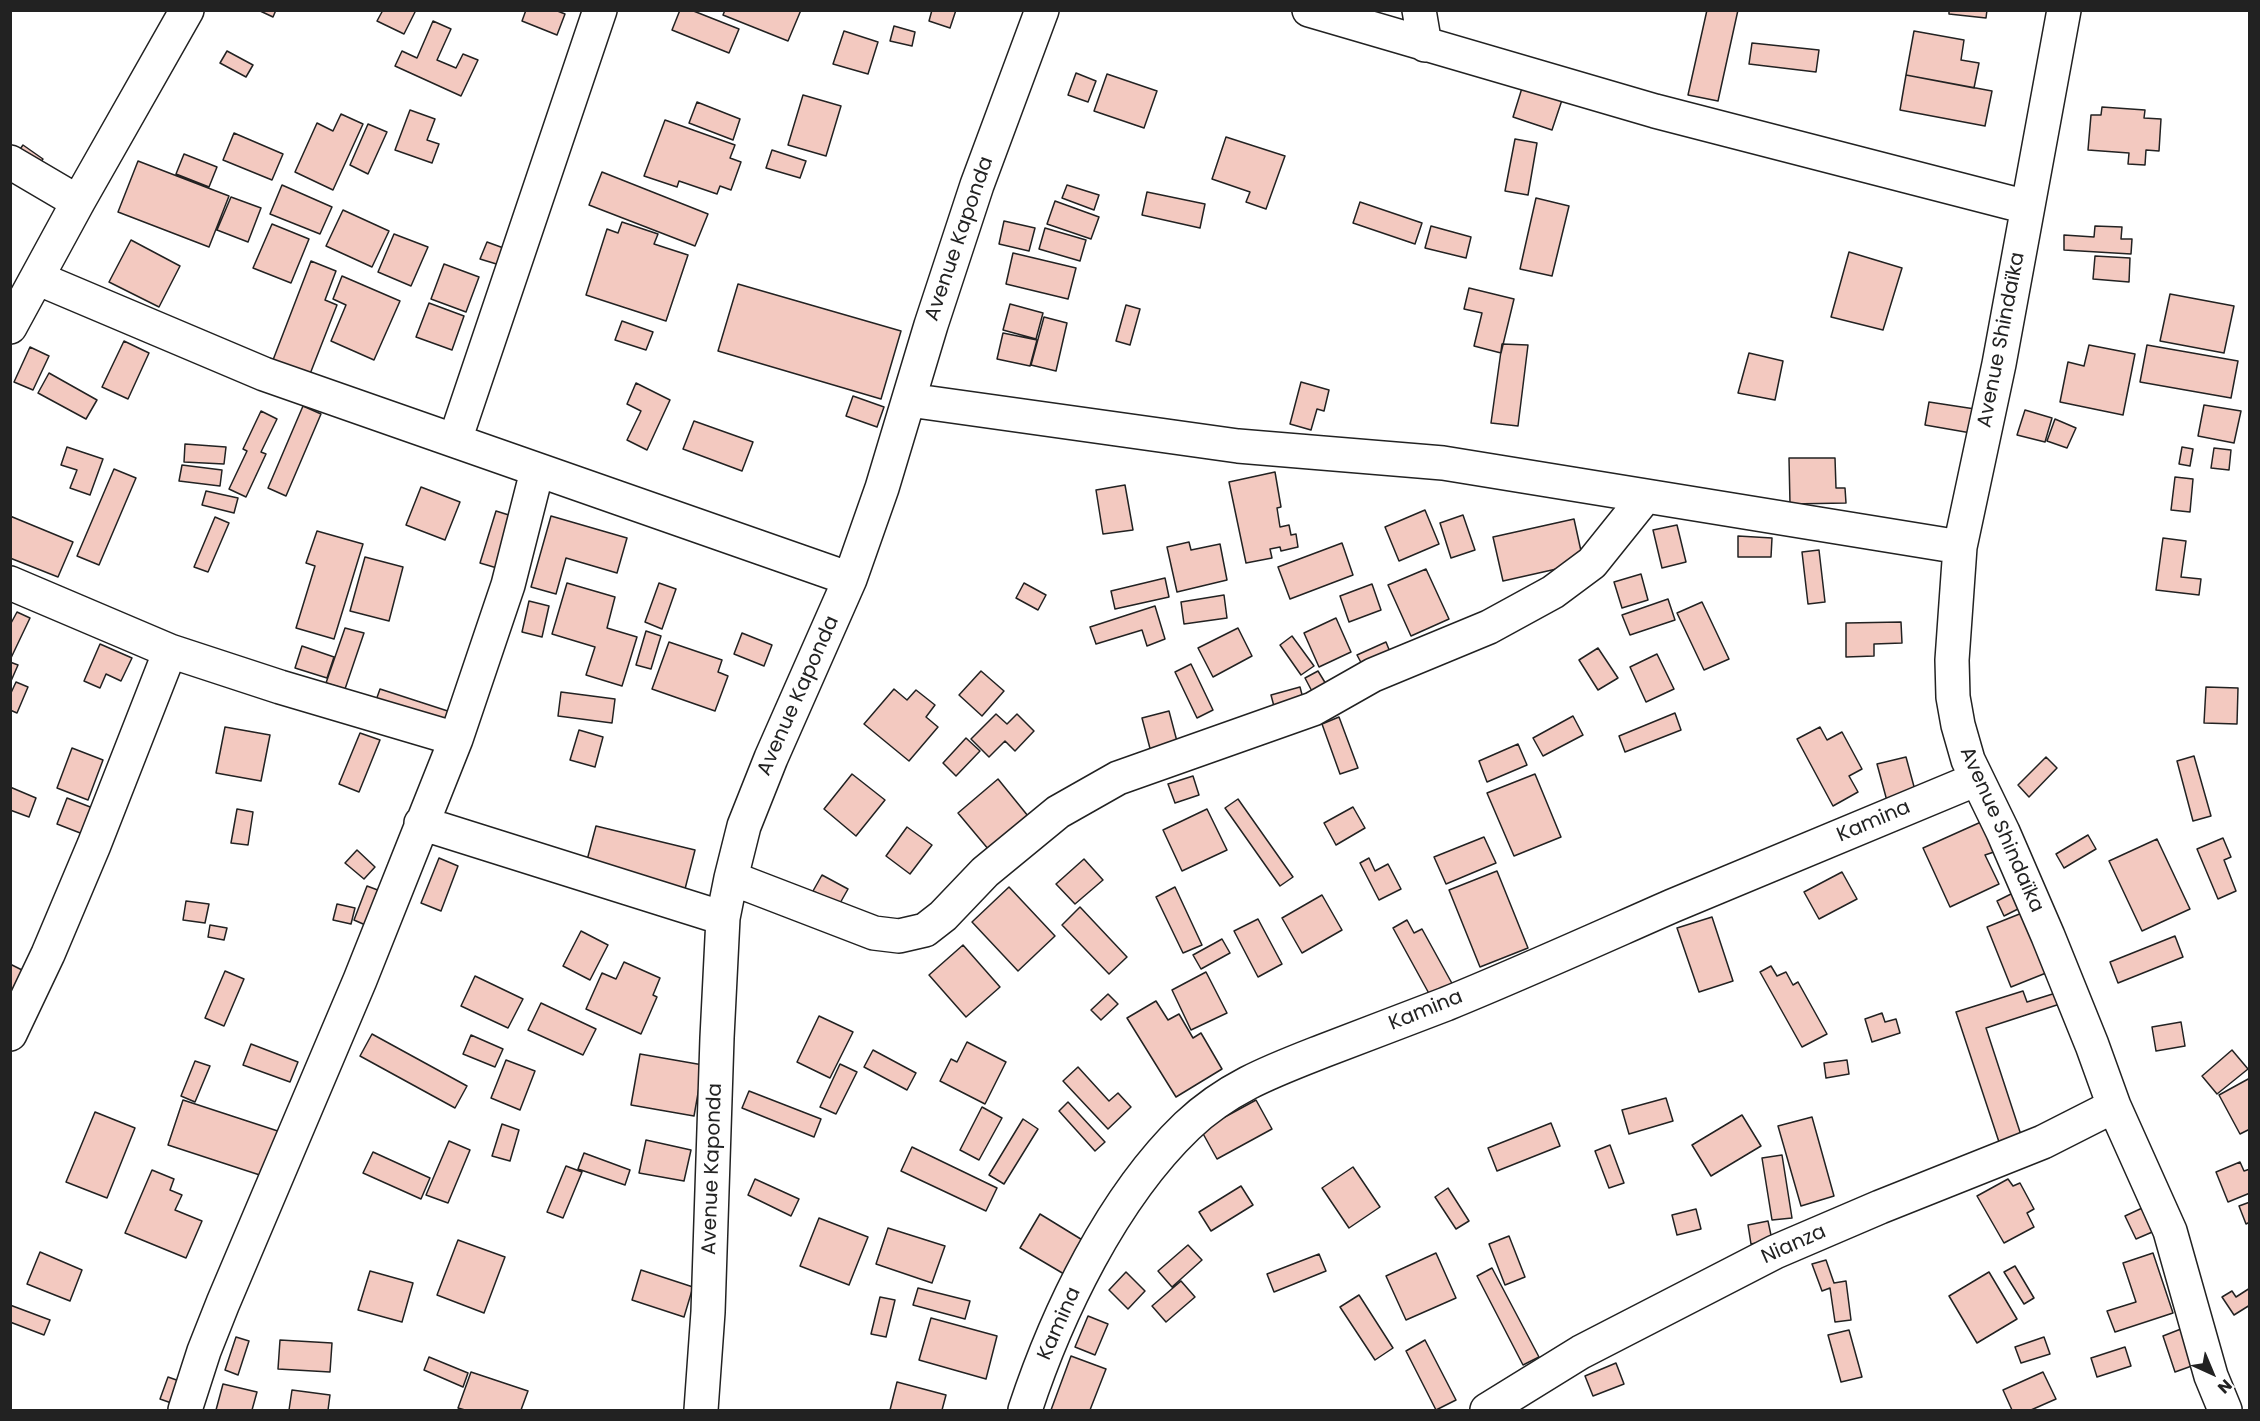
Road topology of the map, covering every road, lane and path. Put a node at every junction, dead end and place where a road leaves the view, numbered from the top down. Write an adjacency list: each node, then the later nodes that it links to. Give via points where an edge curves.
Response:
1 (187, 10): 9 (street)
2 (600, 10): 14 (street)
3 (1042, 10): 13 (street, Avenue Kaponda, via 977,184)
4 (1309, 10): 7 (street)
5 (1419, 10): 7 (street)
6 (2064, 10): 10 (street, Avenue Shindaïka)
7 (1425, 45): 10 (street, via 1655,111)
8 (10, 162): 9 (street)
9 (78, 202): 11 (street)
10 (2027, 207): 17 (street, Avenue Shindaïka)
11 (37, 278): 12 (street); 14 (street, via 264,374)
12 (10, 327)
13 (909, 400): 16 (street, via 1238,446 1443,463); 18 (street, Avenue Kaponda)
14 (455, 440): 15 (street)
15 (537, 471): 18 (street); 21 (street, via 508,585)
16 (1645, 497): 17 (street); 24 (street, via 1592,563 1553,592 1489,627 1373,675 1313,709 1118,778 1058,812 985,872 925,930 899,936 874,933)
17 (1960, 547): 22 (street, Avenue Shindaïka, via 1953,697 1968,760)
18 (850, 579): 24 (street, Avenue Kaponda, via 771,758 744,826)
19 (10, 583): 20 (street)
20 (170, 651): 21 (street); 26 (street, via 94,845)
21 (456, 738): 23 (street)
22 (1977, 779): 27 (street, Avenue Shindaïka, via 2048,936); 30 (street, Kamina, via 1447,1004 1277,1069 1233,1090 1188,1125 1152,1164 1115,1215 1071,1298)
23 (421, 823): 25 (street); 28 (street, via 360,980 219,1313)
24 (731, 878): 25 (street, Avenue Kaponda)
25 (723, 918): 29 (street, Avenue Kaponda)
26 (10, 1034)
27 (2114, 1106): 31 (street, Nianza, via 2043,1142 1776,1252 1581,1352); 32 (street, Avenue Shindaïka, via 2170,1230 2211,1377)
28 (185, 1410)
29 (701, 1410)
30 (1025, 1410)
31 (1487, 1410)
32 (2226, 1410)

